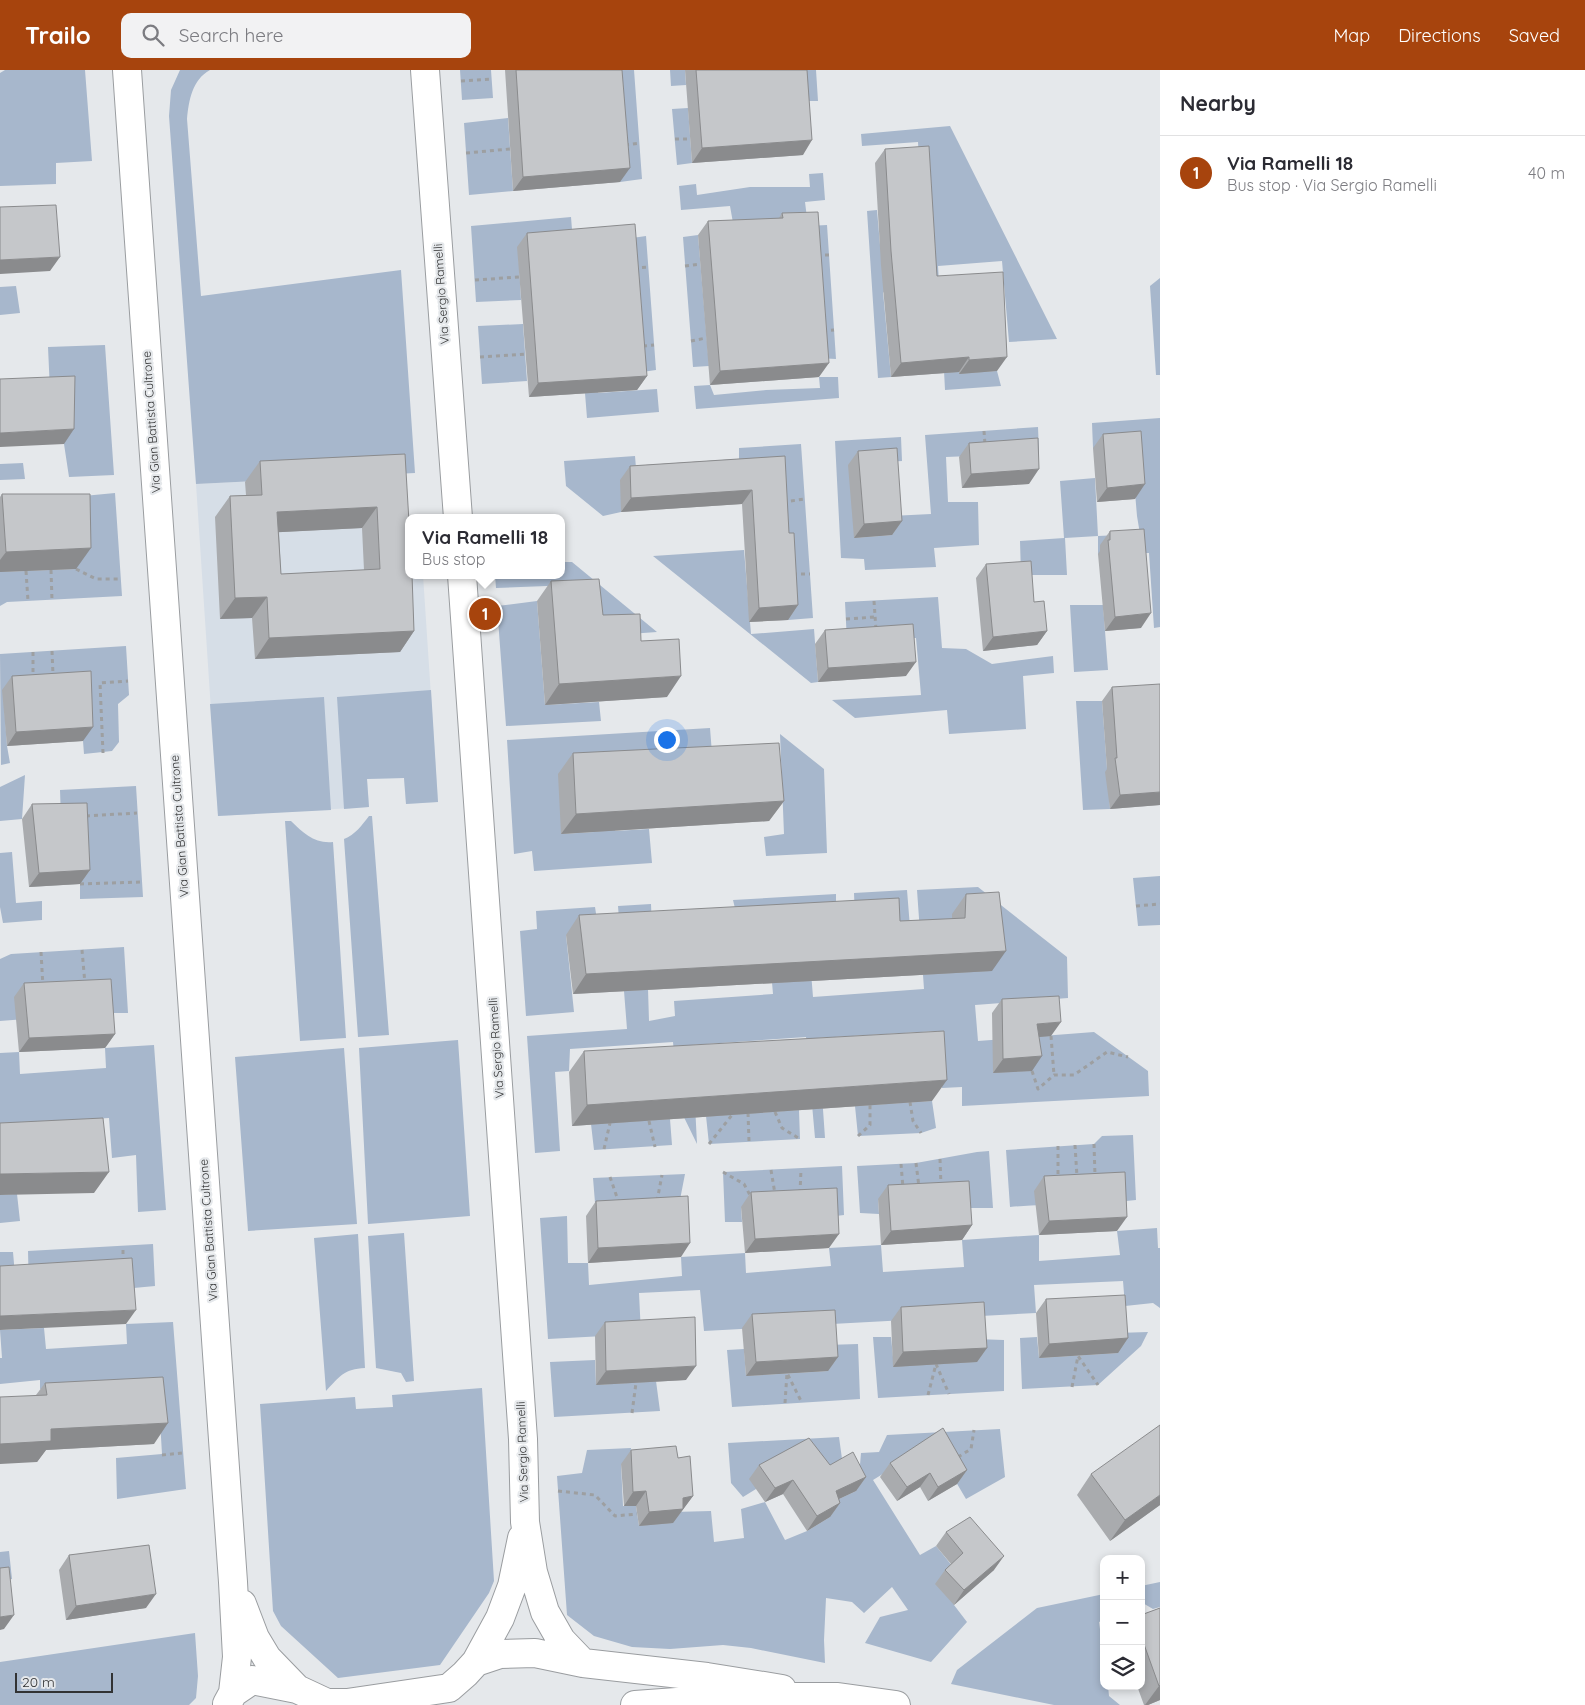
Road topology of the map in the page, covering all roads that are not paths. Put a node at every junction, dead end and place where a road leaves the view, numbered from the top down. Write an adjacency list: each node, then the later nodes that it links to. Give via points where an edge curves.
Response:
1 (127, 70): 6 (street, Via Gian Battista Cultrone)
2 (425, 70): 3 (street, Via Sergio Ramelli)
3 (458, 514)
4 (462, 579): 5 (street, Via Sergio Ramelli, via 523,1439)
5 (525, 1522): 7 (street, via 512,1586 500,1618); 8 (street, via 533,1572 544,1612 561,1640)
6 (233, 1582): 9 (street, via 255,1638 267,1658); 11 (street, Via Gian Battista Cultrone, via 237,1657)
7 (476, 1662): 8 (street, via 500,1654 535,1654); 9 (street, via 449,1688 356,1702 327,1703)
8 (583, 1663): 10 (street, via 707,1677)
9 (298, 1689): 11 (street, via 252,1680)
10 (838, 1697): 12 (street, via 746,1697); 13 (street)
11 (230, 1699)
12 (635, 1705)
13 (896, 1705)

